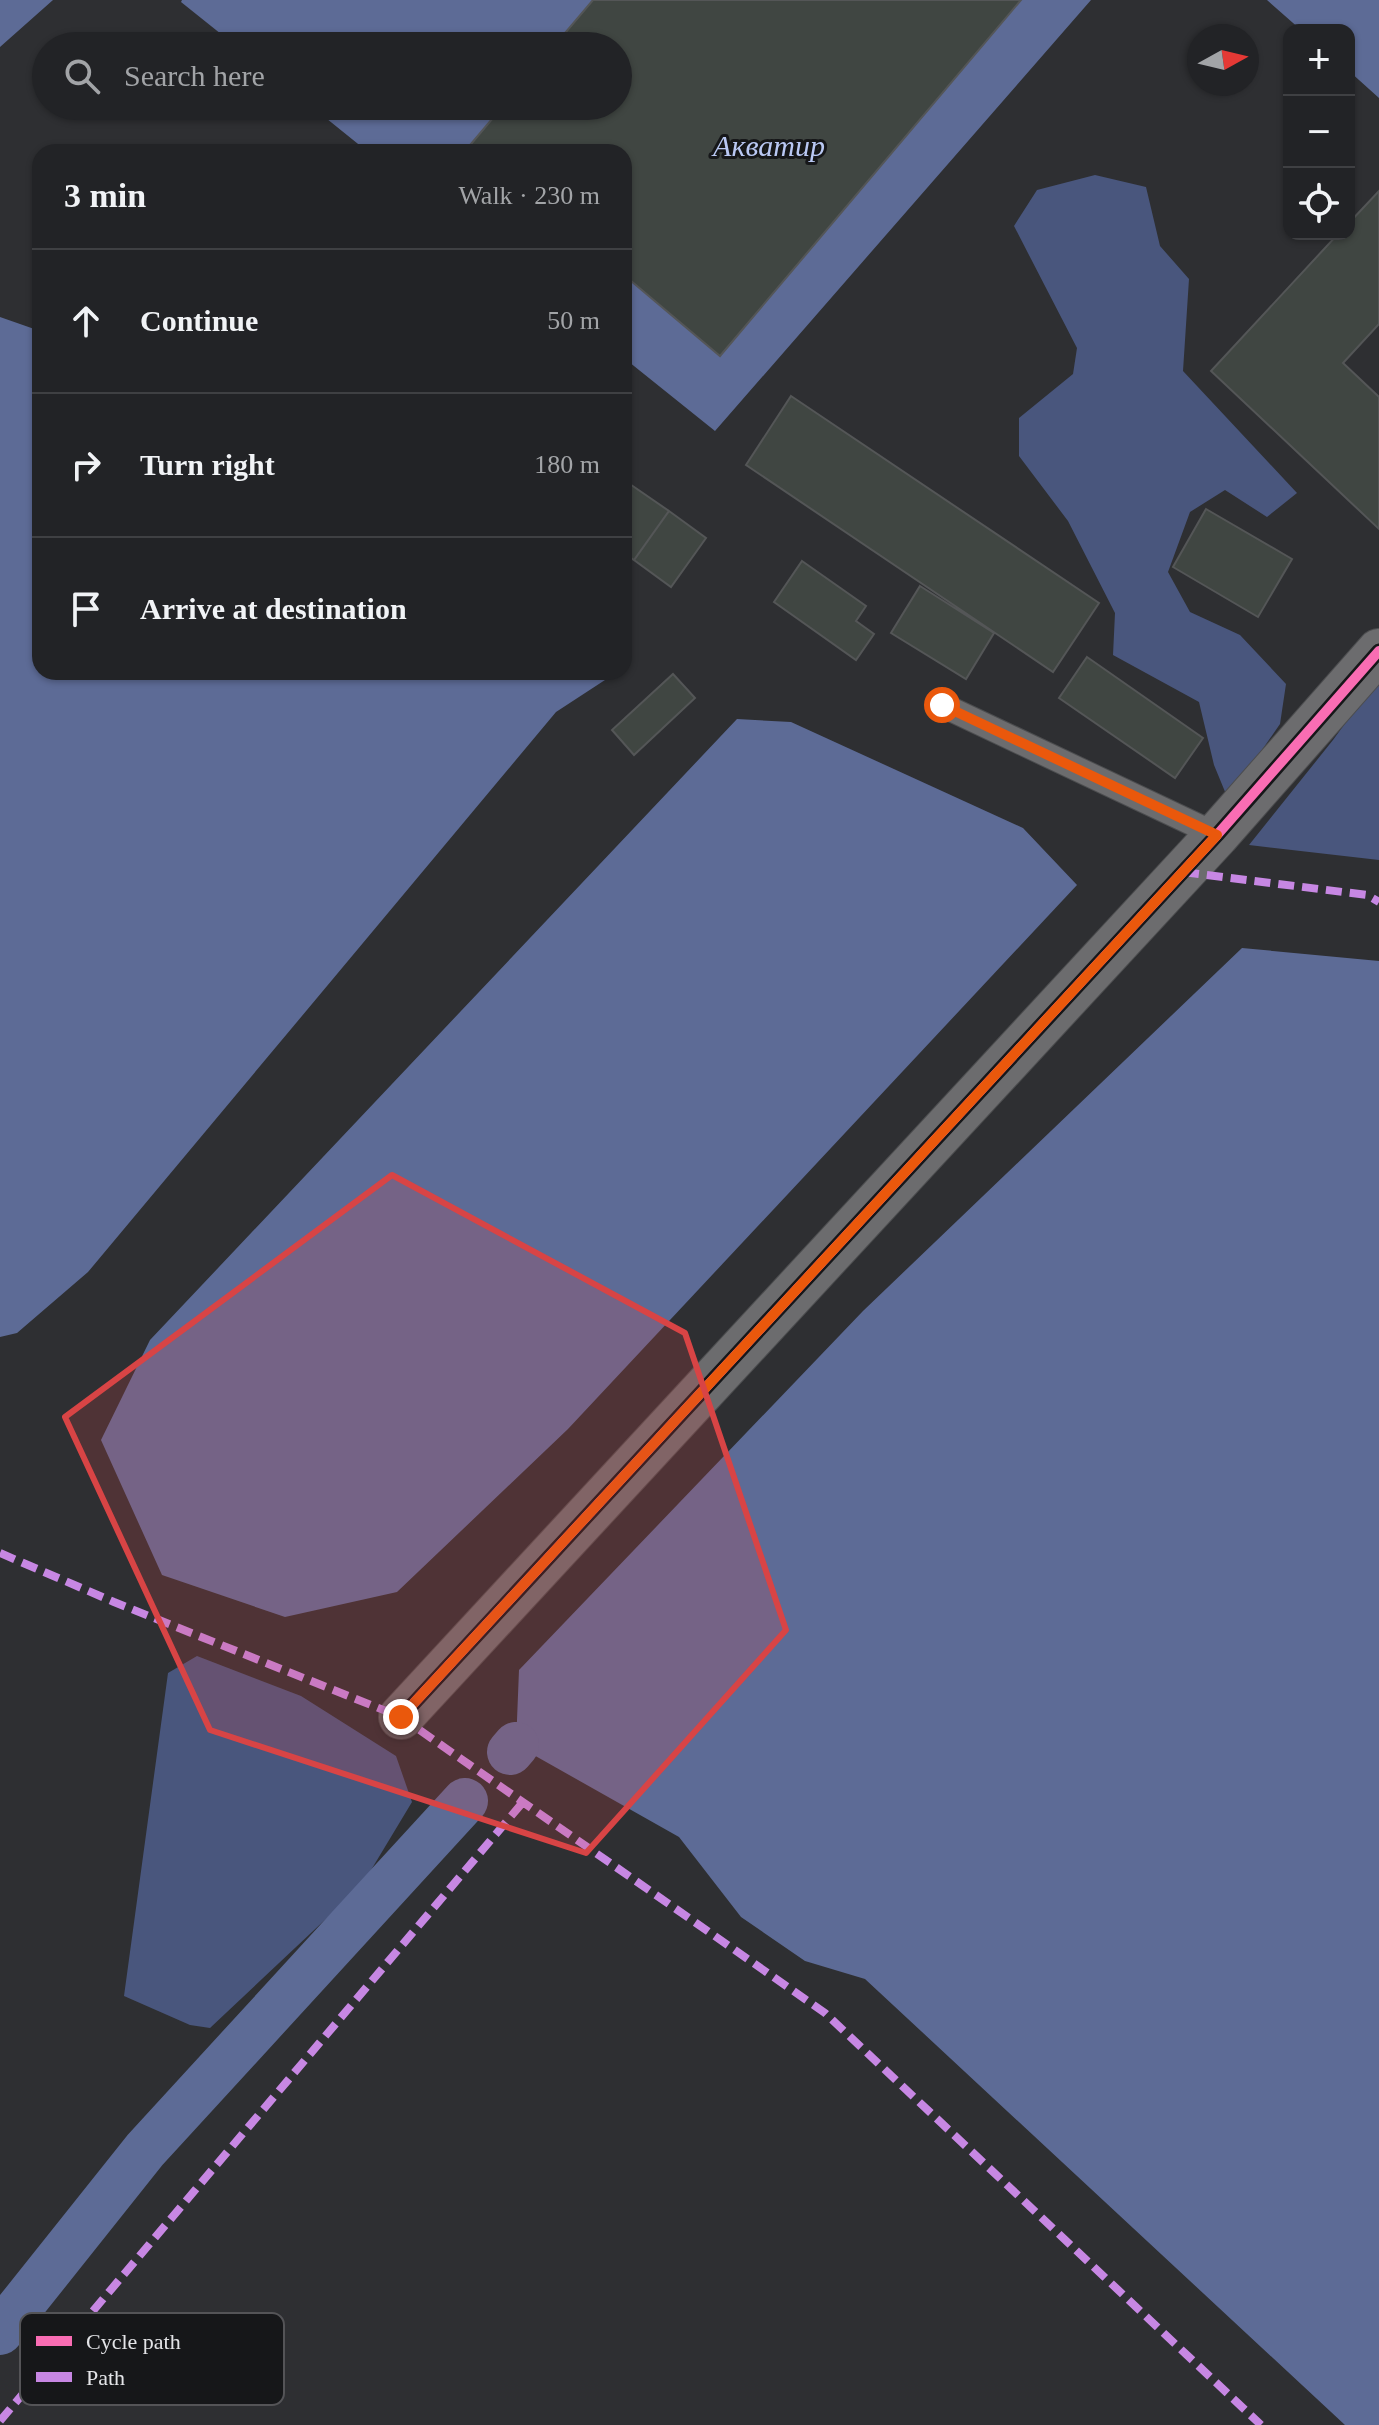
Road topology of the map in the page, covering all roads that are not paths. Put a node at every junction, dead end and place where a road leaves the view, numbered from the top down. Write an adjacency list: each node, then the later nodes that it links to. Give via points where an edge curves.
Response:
1 (1379, 651): 3 (street)
2 (942, 705): 3 (lane)
3 (1217, 835): 4 (street)
4 (401, 1717)

